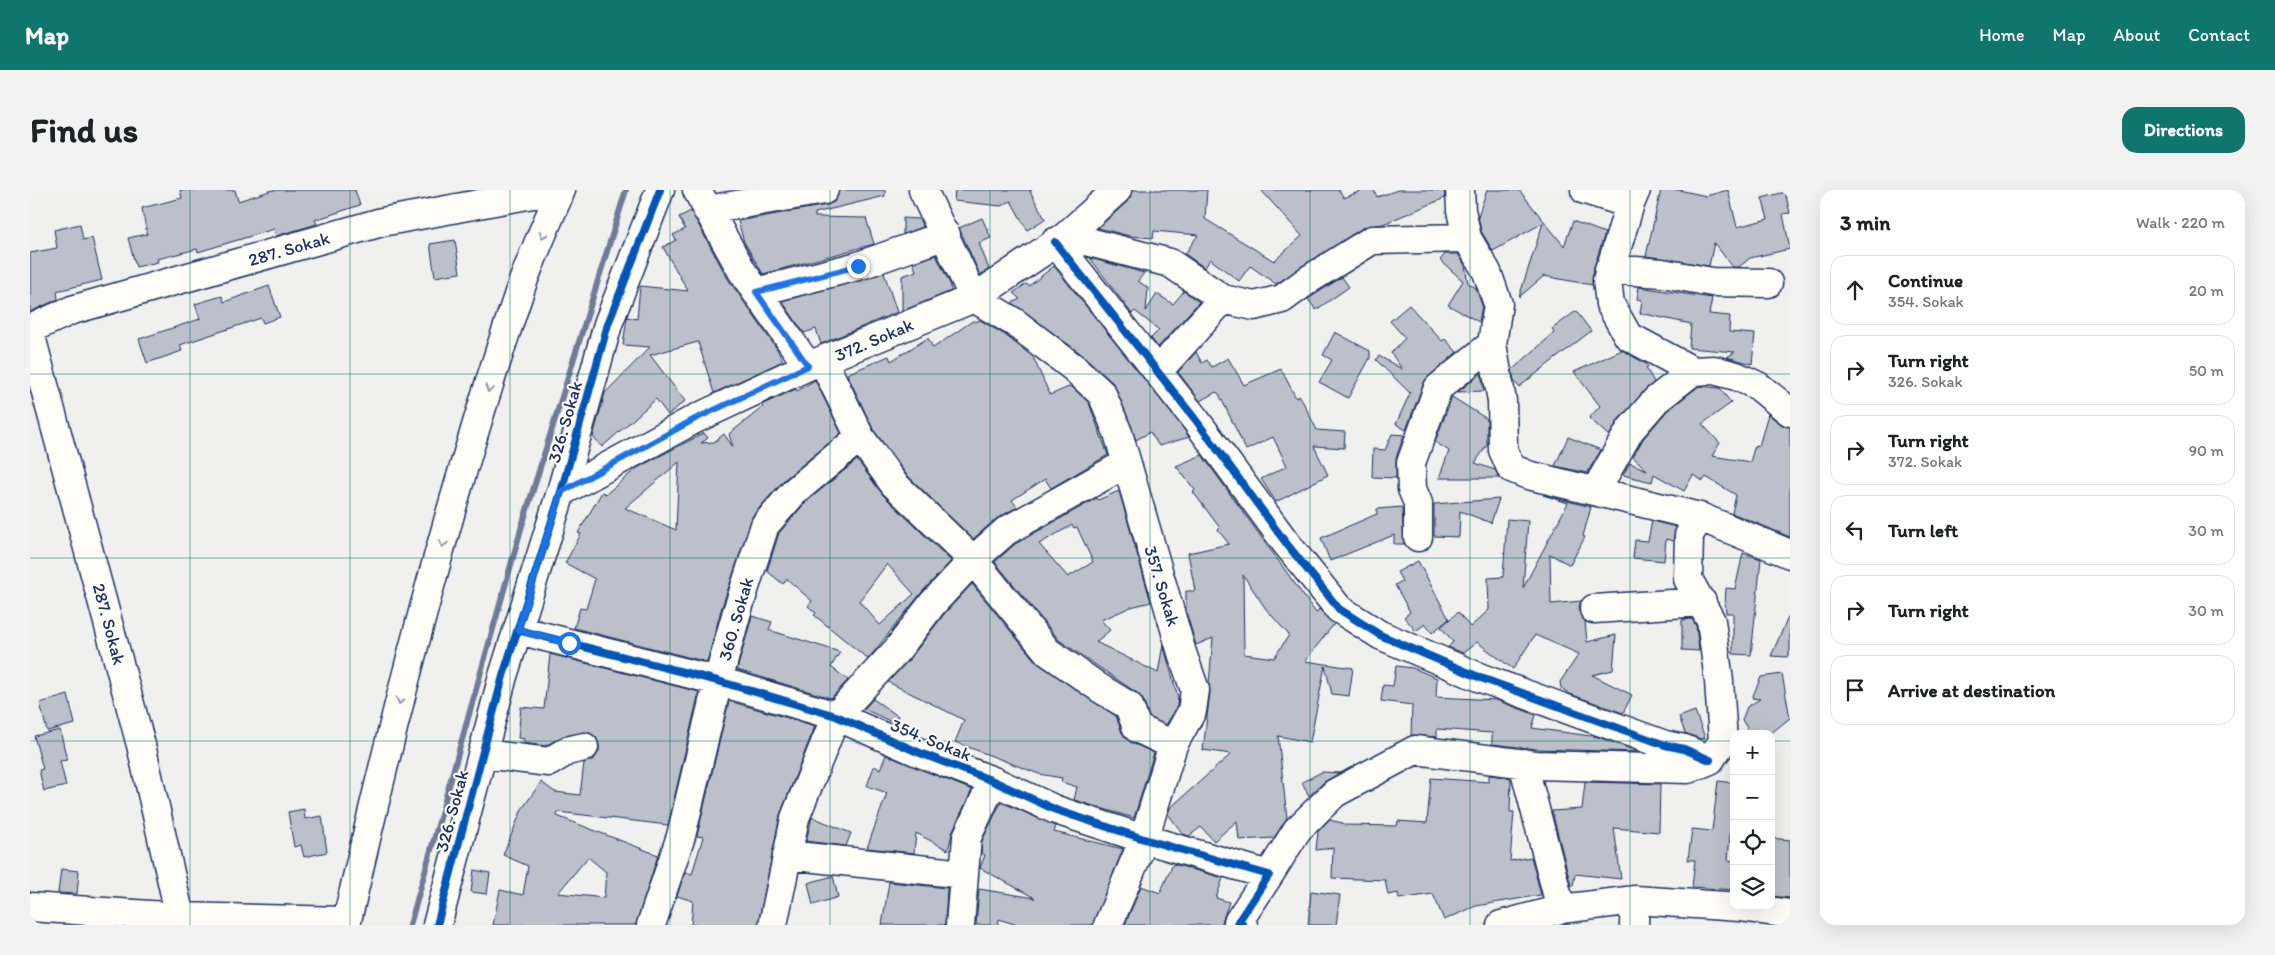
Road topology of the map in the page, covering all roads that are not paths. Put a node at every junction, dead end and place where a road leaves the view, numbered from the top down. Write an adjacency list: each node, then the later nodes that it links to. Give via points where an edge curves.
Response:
1 (554, 190): 19 (street, 287. Sokak, via 382,222 72,310)
2 (560, 190): 53 (street, one-way to 53, via 521,289 462,476 387,747)
3 (660, 190): 28 (street, 326. Sokak, via 608,324)
4 (824, 190): 10 (street)
5 (923, 190): 11 (street)
6 (1117, 190): 13 (street, 372. Sokak)
7 (1460, 190): 12 (street, via 1460,210)
8 (1585, 190): 9 (street)
9 (1633, 197): 14 (street)
10 (702, 200): 16 (street)
11 (946, 235): 16 (street, via 858,266); 17 (street)
12 (1467, 238): 18 (street, via 1372,240 1282,299 1254,306); 20 (street, via 1486,272 1498,304)
13 (1060, 239): 17 (street, 372. Sokak); 18 (street, via 1170,263); 22 (street)
14 (1609, 269): 15 (street, via 1712,282); 23 (street, via 1610,304 1628,336)
15 (1768, 283)
16 (756, 292): 21 (street)
17 (974, 298): 21 (street, 372. Sokak); 26 (street, 357. Sokak, via 1014,322 1102,394 1118,433)
18 (1223, 299): 22 (street)
19 (30, 331): 52 (street, 287. Sokak, via 141,744)
20 (1492, 344): 27 (street, via 1502,401 1503,450 1511,468 1528,475); 30 (street, via 1438,388 1411,463 1412,489 1418,503)
21 (816, 364): 25 (street); 28 (street, 372. Sokak, via 695,419)
22 (1158, 371): 41 (street, via 1339,609 1380,634 1481,678)
23 (1693, 371): 24 (street, via 1714,370 1736,376 1758,386); 27 (street, via 1656,400 1630,430)
24 (1790, 412)
25 (860, 436): 32 (street, via 894,484); 36 (street, 360. Sokak, via 795,491 765,525)
26 (1125, 464): 32 (street, via 1006,531); 38 (street, 357. Sokak, via 1195,690 1192,711)
27 (1596, 490): 29 (street)
28 (561, 492): 35 (street, 326. Sokak)
29 (1700, 517): 31 (street); 33 (street, via 1689,535 1688,579)
30 (1418, 537)
31 (1790, 554)
32 (973, 560): 37 (street); 38 (street, via 1048,652 1129,706 1137,728)
33 (1702, 602): 34 (street); 41 (street, via 1711,621 1723,741)
34 (1594, 609)
35 (518, 630): 36 (street, 354. Sokak); 40 (street, 326. Sokak)
36 (718, 681): 37 (street, 354. Sokak); 56 (street, 360. Sokak, via 681,836)
37 (836, 716): 43 (street, 354. Sokak); 45 (street, via 796,818)
38 (1173, 745): 44 (street, 357. Sokak)
39 (584, 747): 40 (street, via 567,751 549,762)
40 (482, 754): 55 (street, 326. Sokak)
41 (1710, 760): 42 (street, via 1688,769)
42 (1523, 763): 47 (street, via 1415,750 1335,793 1297,830); 49 (street)
43 (993, 781): 44 (street, 354. Sokak, via 1056,810); 46 (street, via 967,837)
44 (1144, 839): 47 (street, 354. Sokak); 59 (street, 357. Sokak)
45 (787, 854): 46 (street); 57 (street)
46 (964, 874): 58 (street)
47 (1269, 875): 54 (street)
48 (30, 907): 52 (street)
49 (1560, 909): 50 (street); 60 (street)
50 (1634, 913): 51 (street, via 1740,907)
51 (1790, 914)
52 (180, 917): 53 (street)
53 (346, 923)
54 (1239, 924)
55 (436, 925)
56 (651, 925)
57 (773, 925)
58 (960, 925)
59 (1108, 925)
60 (1501, 925)

